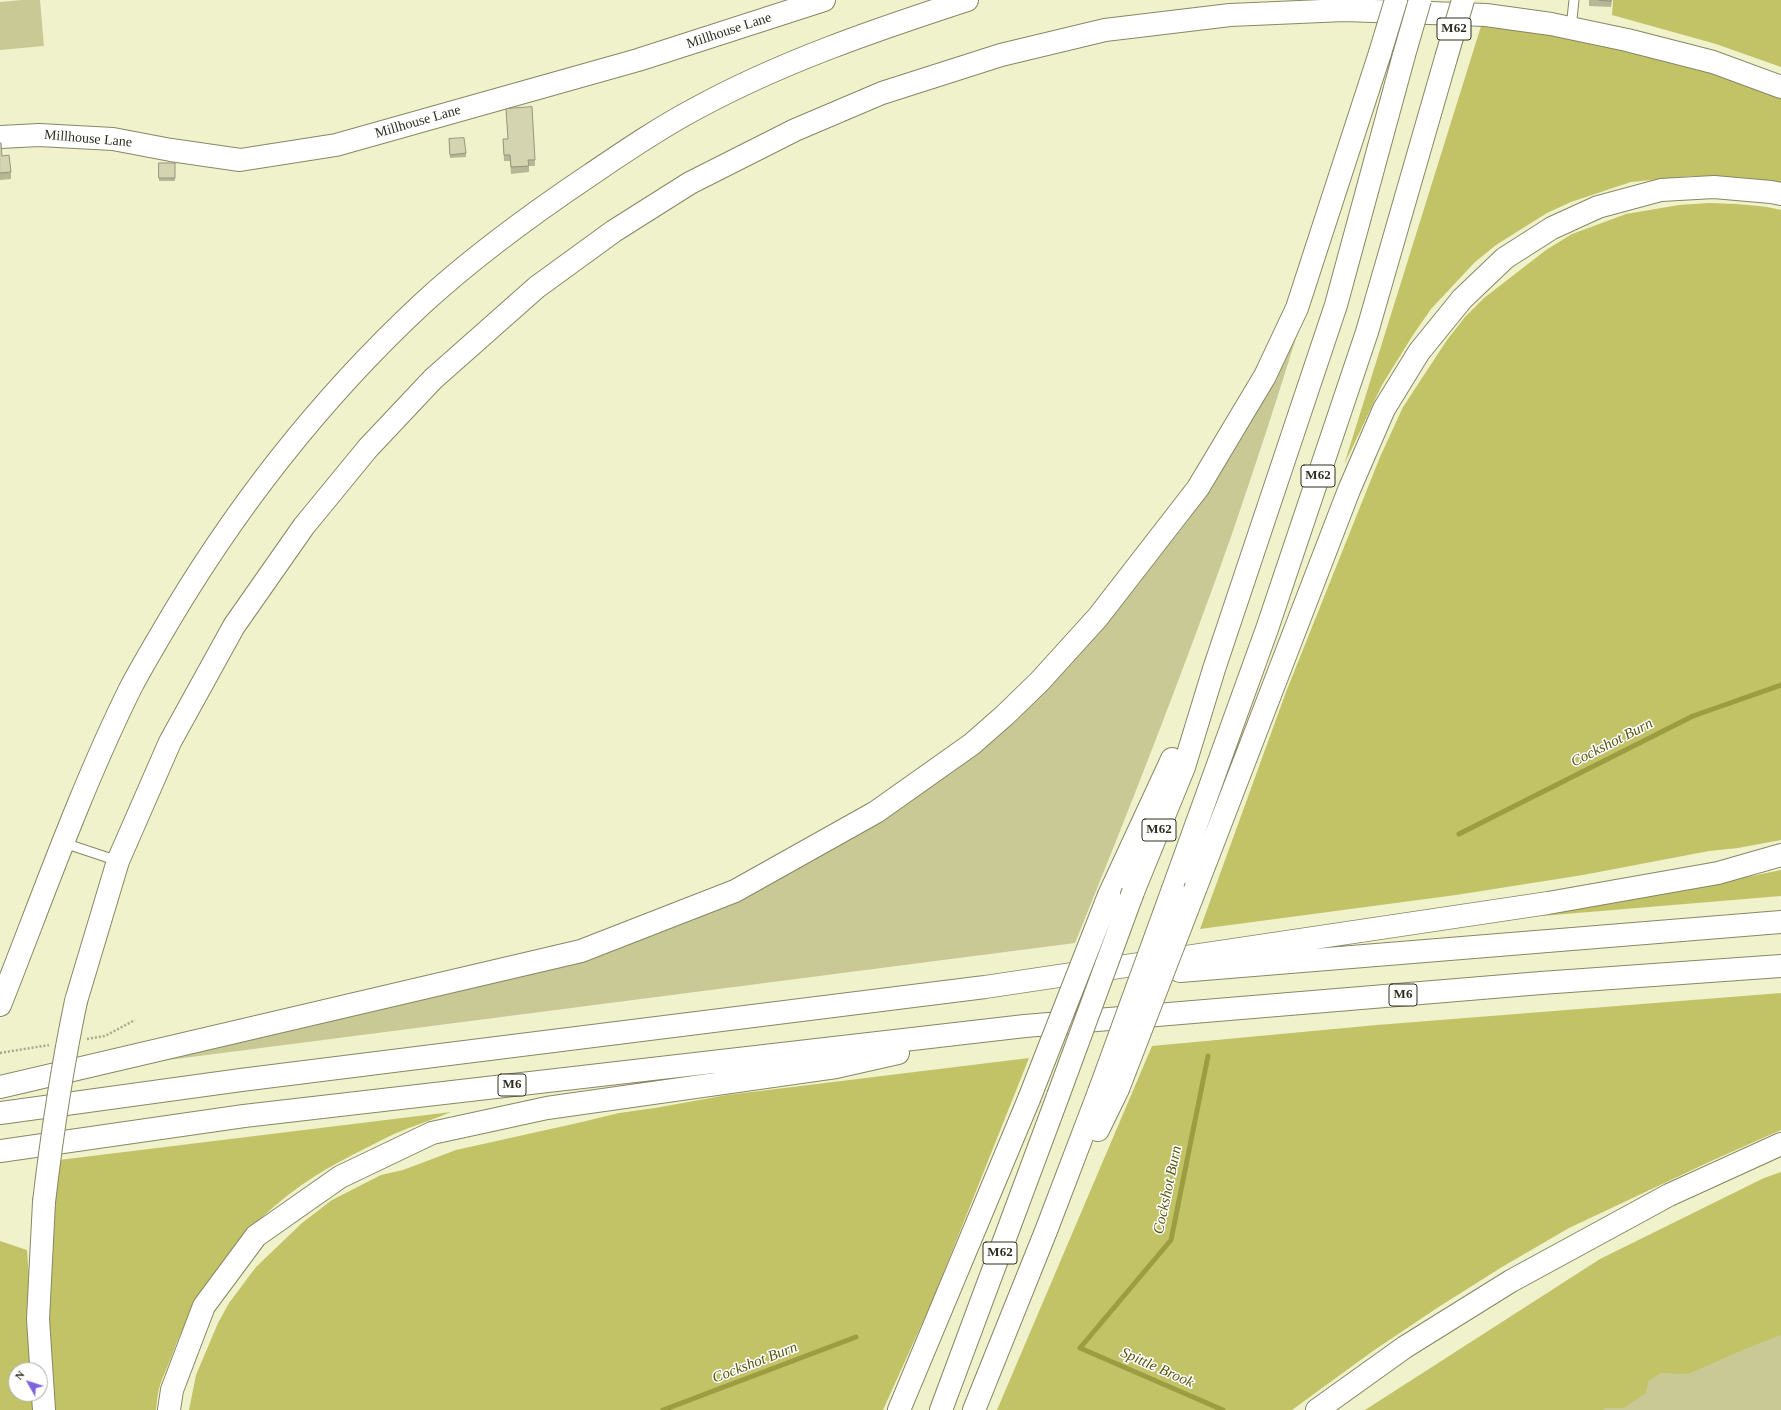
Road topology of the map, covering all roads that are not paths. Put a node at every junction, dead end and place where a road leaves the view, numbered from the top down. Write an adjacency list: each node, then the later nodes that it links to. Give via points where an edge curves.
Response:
1 (824, 0): 9 (main road, Millhouse Lane, via 638,60 336,145 240,160 113,139 39,135)
2 (967, 0): 12 (main road, via 872,31 758,77 695,109 630,148 540,209 424,303 377,348 289,446 220,540 182,598 133,684 96,762)
3 (1396, 0): 20 (main road, bridge, via 1297,308 1266,376 1198,488 1098,617 1040,681 972,744 876,812 735,891 581,951)
4 (1420, 0): 11 (main road, M62, bridge, via 1336,305)
5 (1463, 0): 21 (main road, M62, bridge, via 1367,332 1267,629 1173,889)
6 (1574, 0): 7 (lane)
7 (1571, 28): 8 (main road, via 1713,62); 14 (main road, via 1486,15 1345,10 1230,14 1105,30 1001,55 882,93 795,130 690,183 614,232 537,287 433,379 368,448 304,526 234,626 170,742)
8 (1781, 86)
9 (0, 137)
10 (1781, 194): 21 (main road, bridge, via 1714,187 1661,190 1598,207 1552,228 1505,258 1462,299 1419,352 1384,409 1349,490 1196,887)
11 (1214, 669): 27 (main road, bridge, via 1109,895 1029,1099); 28 (main road, M62, bridge, via 1184,767 1134,892)
12 (64, 843): 14 (lane); 18 (main road)
13 (1781, 855): 17 (main road, via 1718,873 1548,903)
14 (118, 861): 25 (main road, bridge, via 76,1001 52,1128 44,1202 38,1319)
15 (1781, 922): 17 (main road)
16 (1781, 966): 19 (main road, M6)
17 (985, 987): 22 (main road, via 241,1080)
18 (0, 1005)
19 (1025, 1026): 24 (main road, M6, via 244,1116); 26 (main road, via 836,1067 546,1108 432,1133 340,1177 256,1236 204,1306 172,1390)
20 (0, 1086)
21 (1109, 1090): 29 (main road, M62, via 1046,1231)
22 (0, 1113)
23 (1781, 1144): 30 (main road, via 1669,1195 1511,1281 1405,1347)
24 (0, 1151)
25 (44, 1410)
26 (169, 1410)
27 (900, 1410)
28 (941, 1410)
29 (974, 1410)
30 (1317, 1410)

